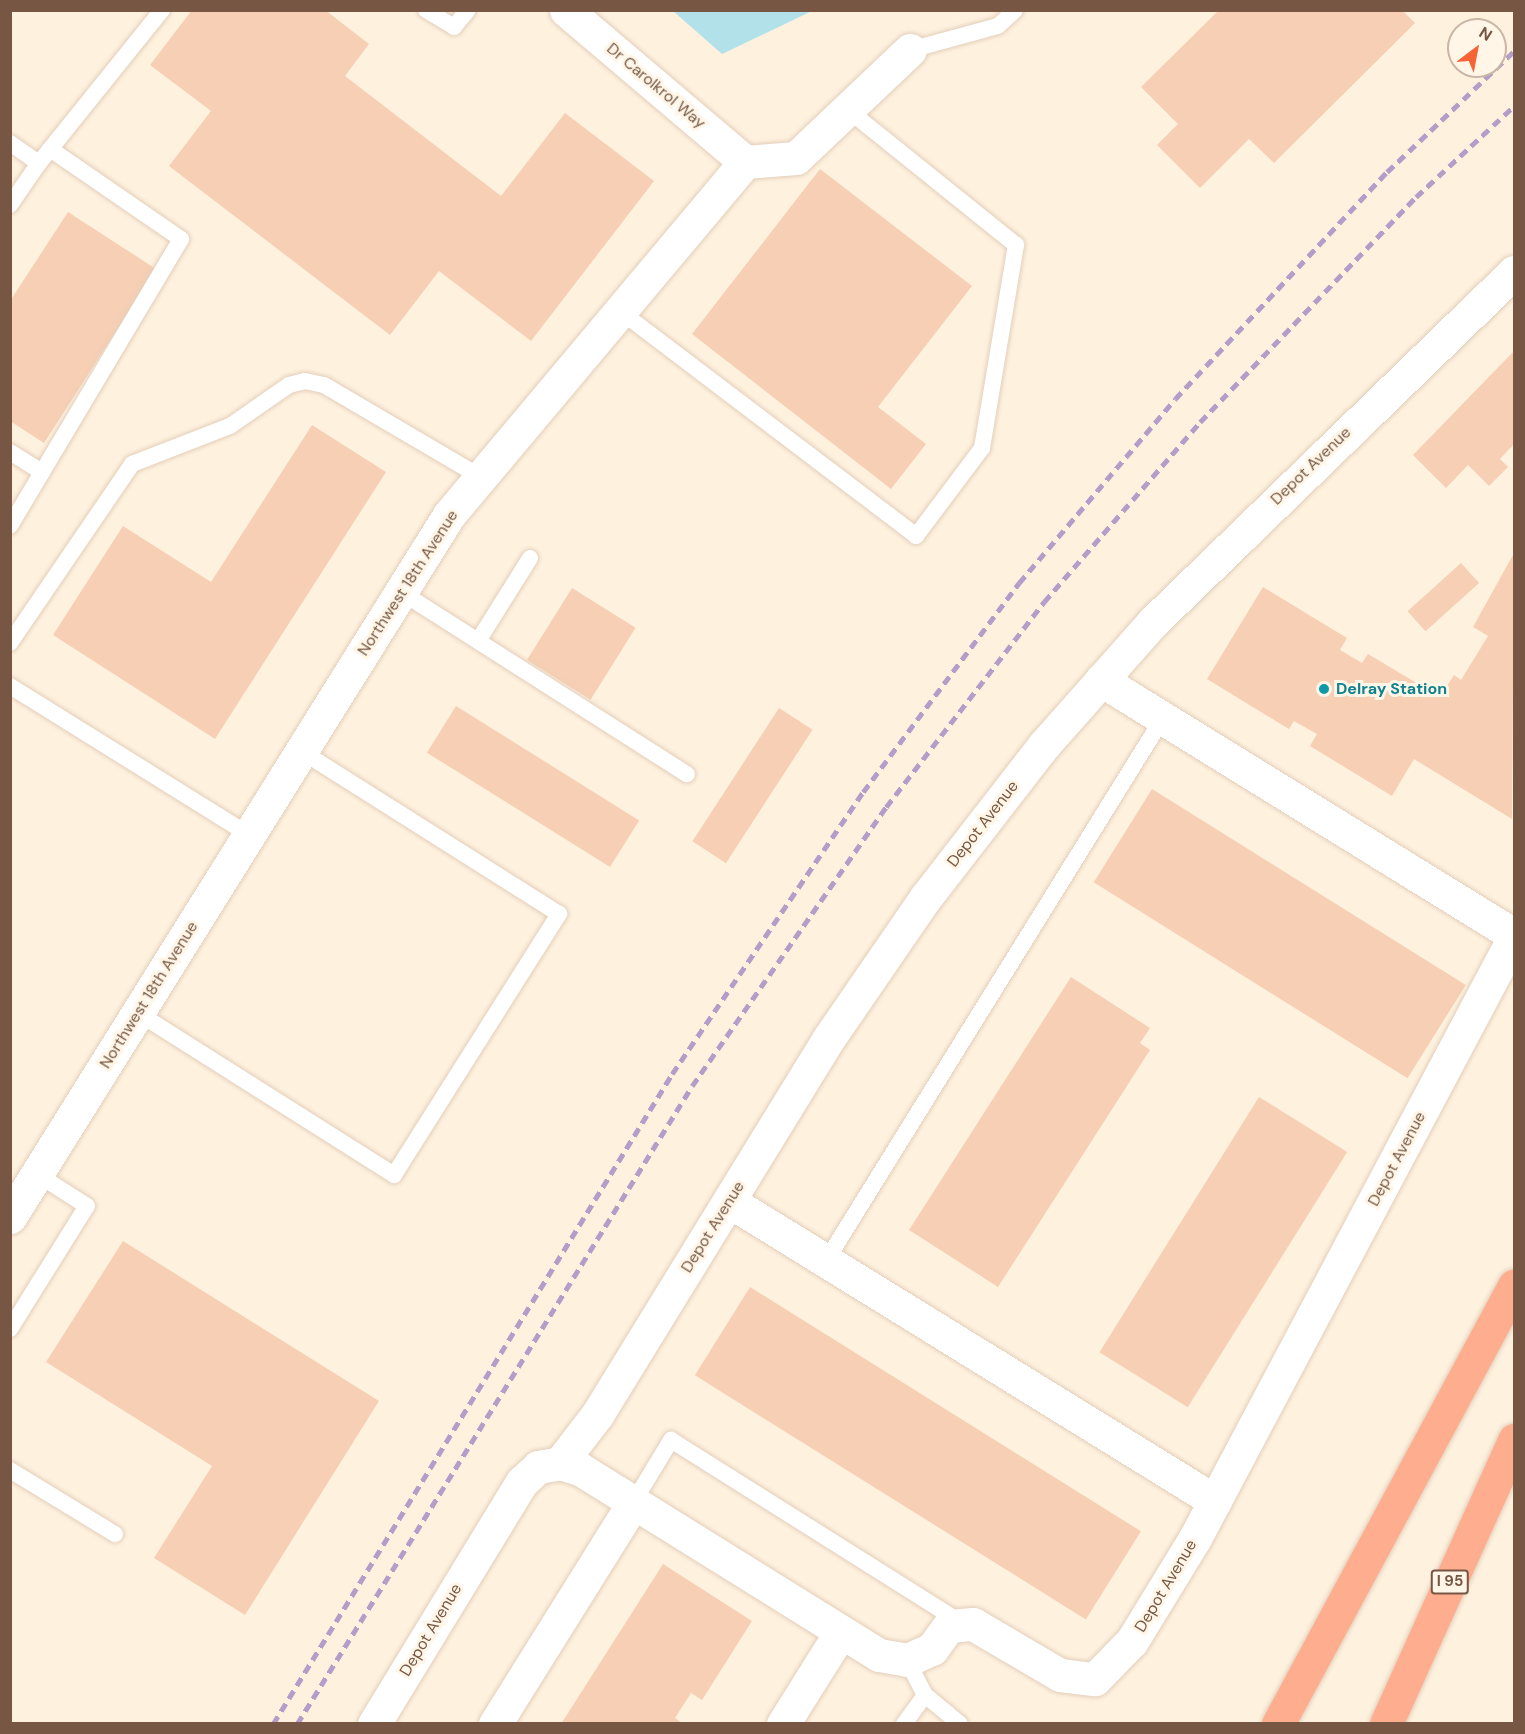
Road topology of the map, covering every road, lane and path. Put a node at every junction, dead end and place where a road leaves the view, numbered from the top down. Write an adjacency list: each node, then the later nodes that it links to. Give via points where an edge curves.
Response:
1 (162, 10): 9 (lane)
2 (426, 10): 3 (lane, via 446,26 454,27)
3 (468, 10)
4 (566, 10): 10 (street, Dr Carolkrol Way)
5 (1015, 10): 6 (lane, via 998,26)
6 (910, 50): 7 (street)
7 (847, 109): 10 (street, via 796,158); 14 (lane, via 1016,245 982,448 916,536)
8 (10, 143): 11 (lane)
9 (50, 149): 11 (lane); 16 (lane, via 182,239)
10 (745, 162): 14 (street, Northwest 18th Avenue)
11 (39, 163): 12 (lane)
12 (10, 205)
13 (1515, 272): 23 (street, Depot Avenue, via 1300,475 1153,622)
14 (620, 311): 17 (street, Northwest 18th Avenue)
15 (10, 452): 16 (lane)
16 (42, 472): 18 (lane)
17 (481, 477): 20 (street, Northwest 18th Avenue, via 449,515); 22 (lane, via 324,385 305,381 289,385 230,426 132,464)
18 (10, 526)
19 (530, 558): 21 (lane)
20 (401, 592): 21 (lane); 26 (street, Northwest 18th Avenue)
21 (478, 641): 27 (lane)
22 (10, 642)
23 (1101, 680): 25 (street); 32 (street, Depot Avenue, via 1044,745 926,897 829,1038)
24 (10, 686): 28 (lane)
25 (1163, 718): 29 (street); 34 (lane)
26 (302, 751): 28 (street, Northwest 18th Avenue); 30 (lane, via 559,914 394,1175)
27 (687, 774)
28 (249, 836): 30 (street, Northwest 18th Avenue)
29 (1515, 936): 40 (street, Depot Avenue)
30 (138, 1013): 31 (street, Northwest 18th Avenue)
31 (37, 1174): 33 (street, Northwest 18th Avenue); 36 (lane, via 87,1206)
32 (729, 1201): 34 (street); 38 (street, Depot Avenue, via 597,1415)
33 (10, 1217)
34 (826, 1261): 40 (street)
35 (1515, 1285): 52 (highway)
36 (10, 1329)
37 (1515, 1440): 53 (highway, I 95)
38 (560, 1462): 41 (street, via 580,1469); 47 (street, Depot Avenue, via 538,1467 522,1482)
39 (10, 1470): 42 (lane)
40 (1215, 1501): 43 (street, Depot Avenue, via 1132,1641 1095,1679 1060,1675 998,1636 973,1624)
41 (633, 1503): 43 (lane, via 671,1440); 44 (street); 48 (street)
42 (115, 1534)
43 (965, 1625): 45 (street, via 949,1626 932,1649)
44 (840, 1633): 45 (street, via 879,1655); 49 (street)
45 (907, 1660): 46 (lane)
46 (925, 1695): 50 (lane); 51 (lane)
47 (374, 1724)
48 (495, 1724)
49 (783, 1724)
50 (904, 1724)
51 (960, 1724)
52 (1278, 1724)
53 (1386, 1724)

